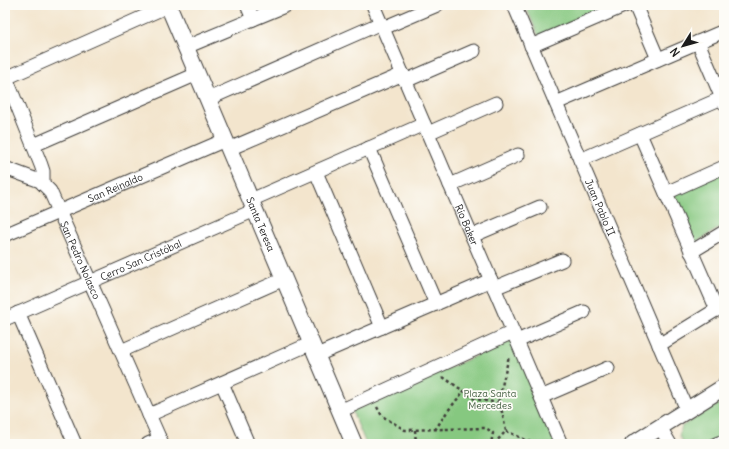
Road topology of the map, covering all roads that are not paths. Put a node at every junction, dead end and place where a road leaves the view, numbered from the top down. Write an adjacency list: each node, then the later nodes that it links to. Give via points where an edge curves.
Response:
1 (247, 5): 9 (street)
2 (286, 5): 9 (street)
3 (373, 5): 10 (street, Río Baker)
4 (437, 5): 10 (street)
5 (514, 5): 13 (street, Juan Pablo II)
6 (626, 5): 13 (street)
7 (635, 5): 16 (street)
8 (168, 6): 14 (street, Santa Teresa); 18 (street)
9 (253, 19): 14 (street)
10 (382, 26): 19 (street, Río Baker); 20 (street)
11 (724, 31): 12 (street)
12 (698, 42): 16 (street); 21 (street)
13 (531, 46): 23 (street, Juan Pablo II)
14 (186, 47): 17 (street, Santa Teresa)
15 (474, 52): 19 (street, San Reinaldo)
16 (658, 59): 23 (street)
17 (197, 74): 20 (street, Santa Teresa); 26 (street)
18 (6, 77): 26 (street, San Pedro Nolasco)
19 (404, 77): 24 (street, Río Baker); 27 (street, San Reinaldo)
20 (208, 98): 27 (street, Santa Teresa)
21 (723, 101): 25 (street)
22 (496, 103): 24 (street, Cerro San Cristóbal)
23 (556, 103): 30 (street, Juan Pablo II)
24 (426, 129): 28 (street, Cerro San Cristóbal); 35 (street, Río Baker)
25 (640, 134): 30 (street); 36 (street)
26 (34, 145): 34 (street, San Pedro Nolasco, via 43,171)
27 (227, 145): 37 (street, Santa Teresa); 39 (street, San Reinaldo)
28 (369, 148): 33 (street, Cerro San Cristóbal); 48 (street)
29 (518, 155): 35 (street)
30 (580, 160): 55 (street, Juan Pablo II)
31 (724, 167): 36 (street)
32 (5, 168): 34 (street)
33 (316, 172): 37 (street, Cerro San Cristóbal); 53 (street)
34 (43, 184): 39 (street, San Pedro Nolasco, via 50,191)
35 (450, 185): 42 (street, Río Baker)
36 (666, 193): 43 (street)
37 (253, 205): 45 (street, Santa Teresa); 46 (street, Cerro San Cristóbal)
38 (540, 207): 42 (street)
39 (60, 212): 41 (street, San Reinaldo); 46 (street, San Pedro Nolasco)
40 (724, 232): 43 (street)
41 (5, 236)
42 (472, 236): 47 (street, Río Baker)
43 (691, 252): 49 (street)
44 (562, 260): 47 (street)
45 (284, 279): 56 (street, Santa Teresa); 57 (street)
46 (90, 282): 51 (street, Cerro San Cristóbal); 57 (street, San Pedro Nolasco)
47 (492, 284): 48 (street); 54 (street, Río Baker)
48 (436, 304): 53 (street)
49 (720, 308): 55 (street)
50 (584, 312): 54 (street)
51 (18, 313): 52 (street, Cerro San Cristóbal); 68 (street)
52 (5, 319)
53 (382, 326): 56 (street)
54 (515, 337): 61 (street, Río Baker); 63 (street, via 432,369)
55 (659, 345): 62 (street, Juan Pablo II)
56 (314, 349): 59 (street); 63 (street, Santa Teresa)
57 (121, 350): 64 (street, San Pedro Nolasco)
58 (608, 368): 61 (street)
59 (222, 383): 64 (street); 69 (street)
60 (724, 387): 62 (street)
61 (541, 397): 71 (street, Río Baker)
62 (687, 410): 65 (street)
63 (340, 411): 70 (street, Santa Teresa)
64 (149, 415): 67 (street, San Pedro Nolasco)
65 (660, 427): 72 (street); 73 (street)
66 (724, 441): 74 (street)
67 (157, 442)
68 (75, 444)
69 (248, 444)
70 (354, 444)
71 (561, 444)
72 (632, 444)
73 (670, 444)
74 (716, 444)

